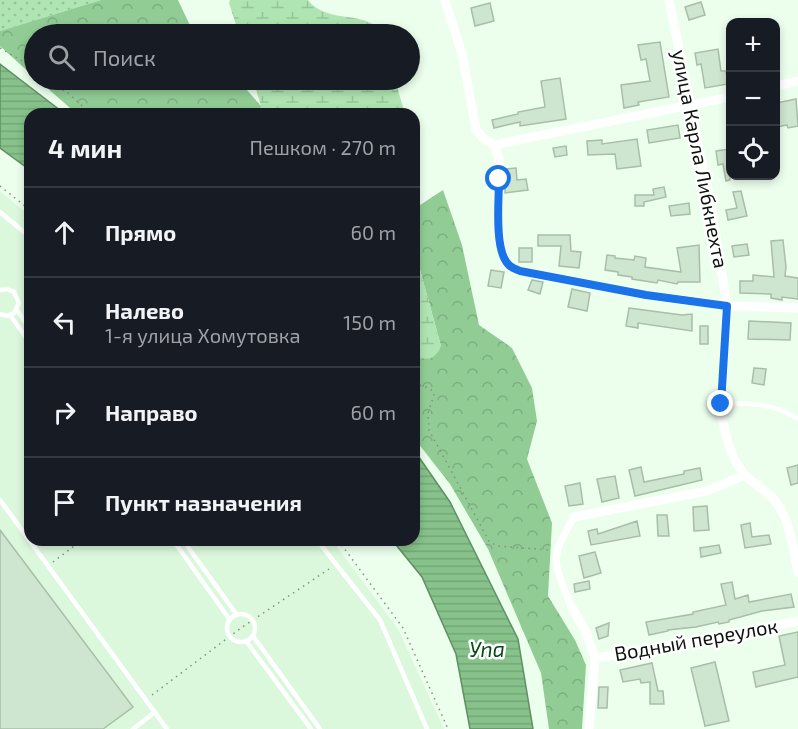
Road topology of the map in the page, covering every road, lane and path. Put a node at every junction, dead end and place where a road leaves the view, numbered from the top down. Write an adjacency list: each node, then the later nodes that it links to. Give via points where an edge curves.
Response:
1 (445, 0): 11 (street, via 462,54 476,130)
2 (669, 0): 9 (street, улица Карла Либкнехта)
3 (0, 48): 4 (path)
4 (24, 62)
5 (798, 81): 6 (street)
6 (780, 85)
7 (63, 90): 10 (path)
8 (726, 98): 9 (street)
9 (691, 106): 11 (street); 17 (street, улица Карла Либкнехта)
10 (85, 108)
11 (495, 145): 17 (street, via 499,158 498,231 504,259 510,267 646,295)
12 (0, 186): 13 (path)
13 (24, 205)
14 (0, 212): 15 (lane)
15 (24, 232)
16 (0, 290): 19 (lane, via 11,290 17,295)
17 (727, 306): 18 (street); 25 (street, улица Карла Либкнехта)
18 (798, 308)
19 (17, 310): 21 (lane); 22 (lane)
20 (0, 314): 21 (lane)
21 (10, 315): 23 (lane)
22 (24, 320)
23 (24, 335)
24 (420, 386): 37 (path, via 433,391 428,410 429,430 489,542 496,546)
25 (721, 404): 26 (lane, via 778,408); 27 (street, улица Карла Либкнехта, via 728,442)
26 (798, 419)
27 (745, 476): 29 (street, via 707,491); 40 (street, via 776,502 788,525)
28 (0, 500): 30 (lane)
29 (574, 517): 37 (street)
30 (24, 534)
31 (33, 546): 39 (lane)
32 (74, 546): 39 (path)
33 (177, 546): 43 (lane)
34 (187, 546): 42 (lane)
35 (322, 546): 38 (lane)
36 (342, 546): 57 (path, via 403,628)
37 (556, 550): 41 (street, via 555,566)
38 (336, 564): 44 (path); 56 (lane, via 380,620)
39 (47, 566): 50 (lane)
40 (798, 573)
41 (571, 606): 49 (street)
42 (237, 615): 43 (lane); 44 (lane)
43 (230, 620): 46 (lane)
44 (253, 620): 46 (path); 47 (lane)
45 (798, 621): 49 (street, Водный переулок)
46 (230, 636): 48 (lane, via 239,642); 50 (path)
47 (253, 636): 48 (lane); 55 (lane)
48 (246, 641): 54 (lane)
49 (595, 658): 58 (street)
50 (146, 700): 51 (lane)
51 (155, 712): 52 (lane); 53 (lane)
52 (133, 729)
53 (167, 729)
54 (310, 729)
55 (320, 729)
56 (427, 729)
57 (448, 729)
58 (589, 729)

